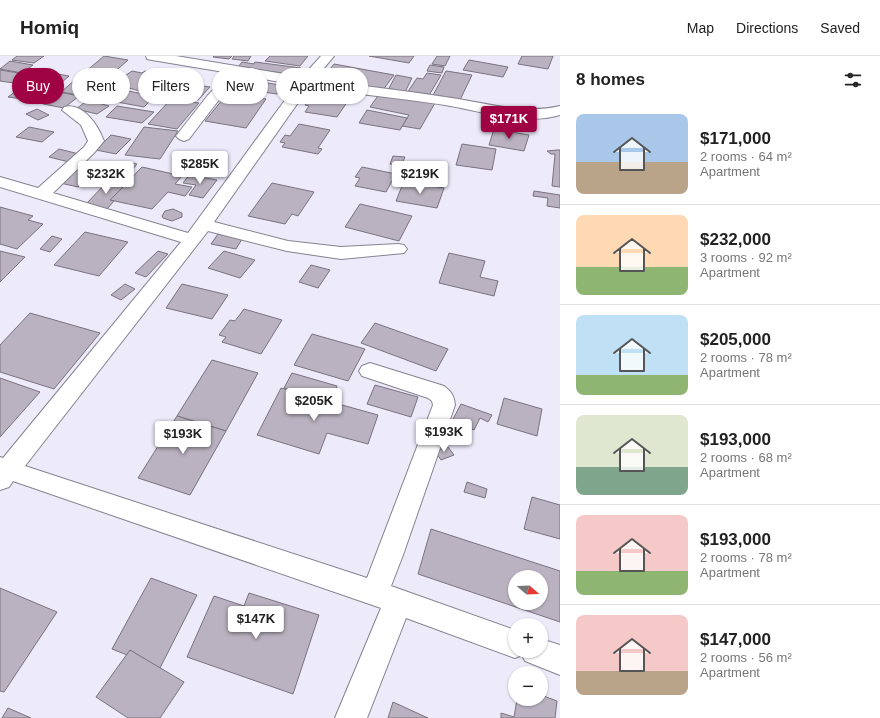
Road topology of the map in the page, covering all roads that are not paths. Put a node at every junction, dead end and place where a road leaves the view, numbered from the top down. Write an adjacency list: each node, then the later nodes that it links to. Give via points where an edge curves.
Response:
1 (152, 56): 3 (street)
2 (328, 56): 4 (street)
3 (227, 68)
4 (317, 68)
5 (368, 90): 9 (street, via 517,113 550,114)
6 (212, 99): 10 (street)
7 (289, 104): 13 (street)
8 (70, 110): 12 (street, via 81,115 94,133 96,141)
9 (560, 110)
10 (184, 136)
11 (0, 182): 12 (street)
12 (41, 195): 14 (street)
13 (204, 224): 14 (street); 15 (street, via 287,246 340,253)
14 (192, 240): 17 (street)
15 (398, 249)
16 (370, 371): 18 (street, via 436,392 443,397 444,404 390,555)
17 (3, 473): 18 (street)
18 (386, 597): 19 (street); 22 (street)
19 (508, 641)
20 (548, 656): 21 (street)
21 (560, 660)
22 (351, 718)

